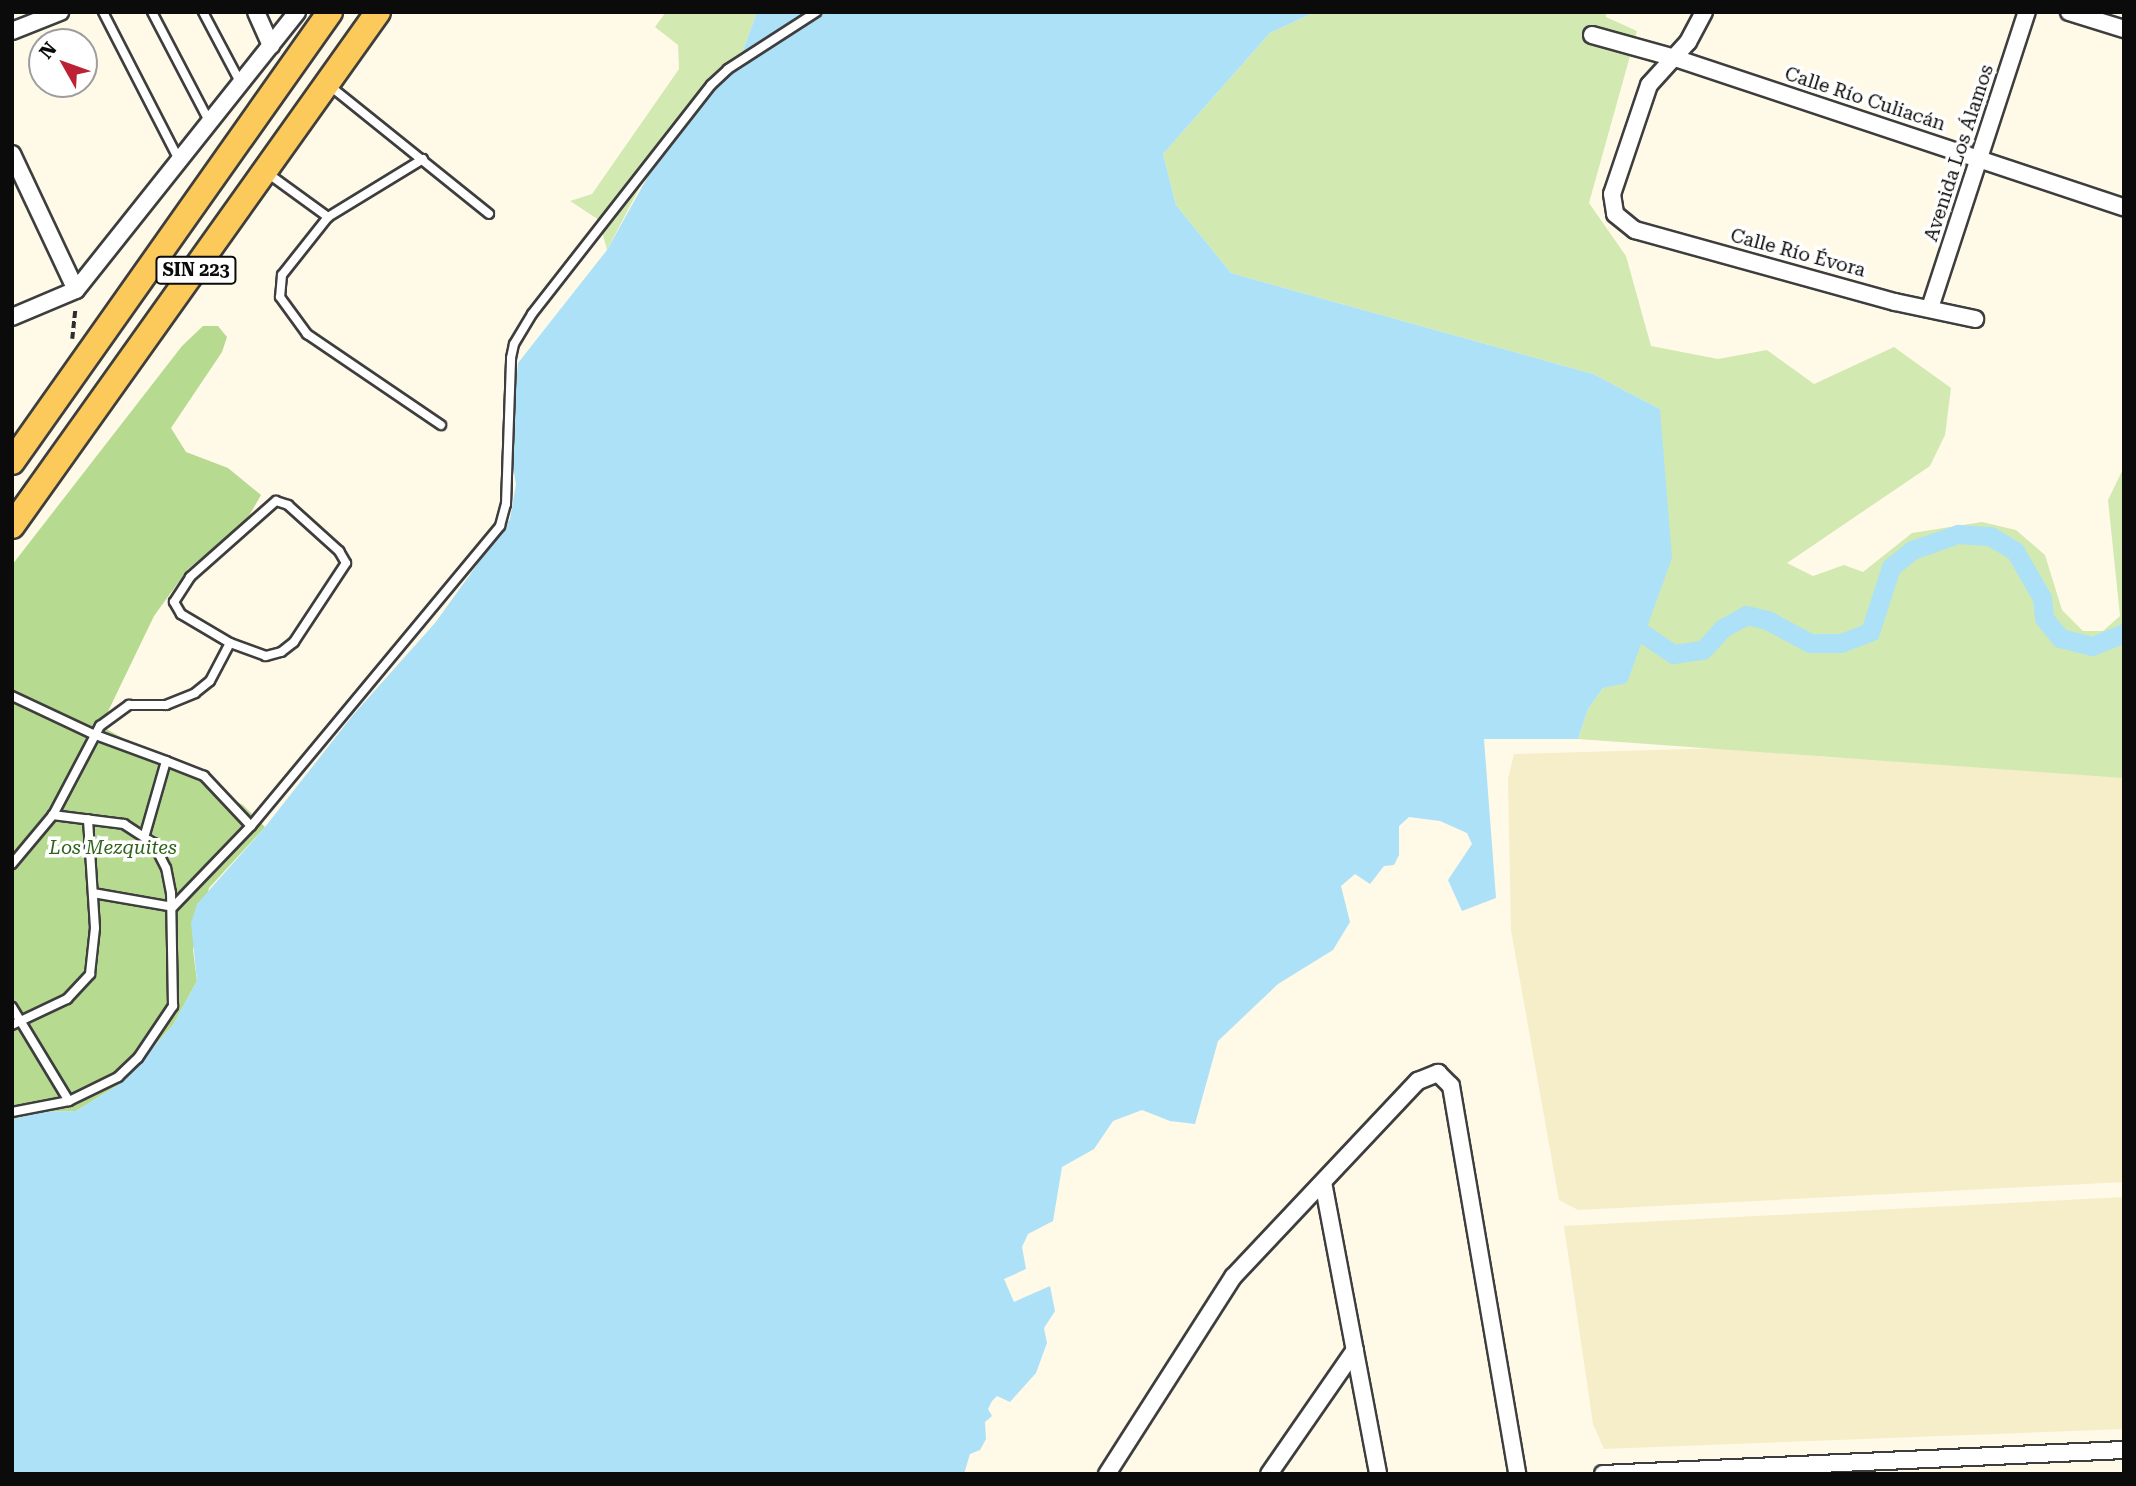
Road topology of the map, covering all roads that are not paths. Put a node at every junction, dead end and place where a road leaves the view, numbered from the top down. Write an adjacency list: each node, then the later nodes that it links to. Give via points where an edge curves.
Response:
1 (103, 12): 24 (lane)
2 (152, 12): 20 (lane)
3 (203, 12): 18 (lane)
4 (256, 12): 16 (street)
5 (297, 12): 16 (street)
6 (330, 12): 34 (main road, SIN 223)
7 (378, 12): 19 (main road, SIN 223)
8 (816, 12): 42 (lane, via 747,55 711,85 532,314 514,344 506,504 500,526)
9 (1704, 12): 17 (street)
10 (2027, 12): 23 (street, Avenida Los Álamos)
11 (2069, 12): 13 (street)
12 (50, 14): 14 (street)
13 (2124, 29)
14 (12, 31)
15 (1592, 35): 17 (street, Calle Río Culiacán)
16 (271, 46): 18 (street)
17 (1675, 58): 23 (street, Calle Río Culiacán); 30 (street, Calle Río Évora, via 1648,85 1612,194 1615,214 1635,230)
18 (240, 82): 20 (street)
19 (327, 85): 22 (lane); 25 (main road, SIN 223)
20 (209, 121): 24 (street)
21 (12, 154): 29 (street)
22 (423, 159): 27 (lane); 28 (lane)
23 (1979, 159): 26 (street, Calle Río Culiacán); 30 (street, Avenida Los Álamos)
24 (179, 160): 29 (street)
25 (266, 172): 28 (lane); 35 (main road, SIN 223)
26 (2124, 207)
27 (489, 214)
28 (328, 217): 33 (lane, via 282,275 280,297 285,309 307,334)
29 (76, 290): 31 (street)
30 (1930, 308): 32 (street, Calle Río Évora)
31 (12, 317)
32 (1975, 318)
33 (441, 425)
34 (12, 462)
35 (12, 526)
36 (230, 643): 36 (lane, via 247,653 281,652 309,622 345,566 339,551 281,501 265,506 176,596 175,607 181,614); 38 (lane, via 210,681 195,694 166,705 120,708)
37 (12, 696): 38 (lane)
38 (93, 734): 39 (lane); 40 (lane)
39 (166, 761): 42 (lane, via 204,776); 43 (lane)
40 (52, 815): 41 (lane); 44 (lane)
41 (88, 819): 43 (lane, via 124,824); 45 (lane)
42 (251, 826): 46 (lane)
43 (145, 834): 46 (lane, via 166,868)
44 (12, 864)
45 (93, 892): 46 (lane); 48 (lane, via 90,974 67,999)
46 (173, 907): 50 (lane, via 176,981 165,1023 118,1077)
47 (12, 1007): 48 (lane)
48 (23, 1021): 49 (lane); 50 (lane)
49 (12, 1025)
50 (69, 1101): 51 (lane)
51 (12, 1112)
52 (1322, 1182): 53 (street); 55 (street, via 1233,1277); 58 (street, via 1418,1081 1438,1073 1451,1086)
53 (1355, 1350): 56 (street); 57 (street)
54 (2124, 1450): 59 (street)
55 (1107, 1474)
56 (1269, 1474)
57 (1378, 1474)
58 (1517, 1474)
59 (1603, 1474)

